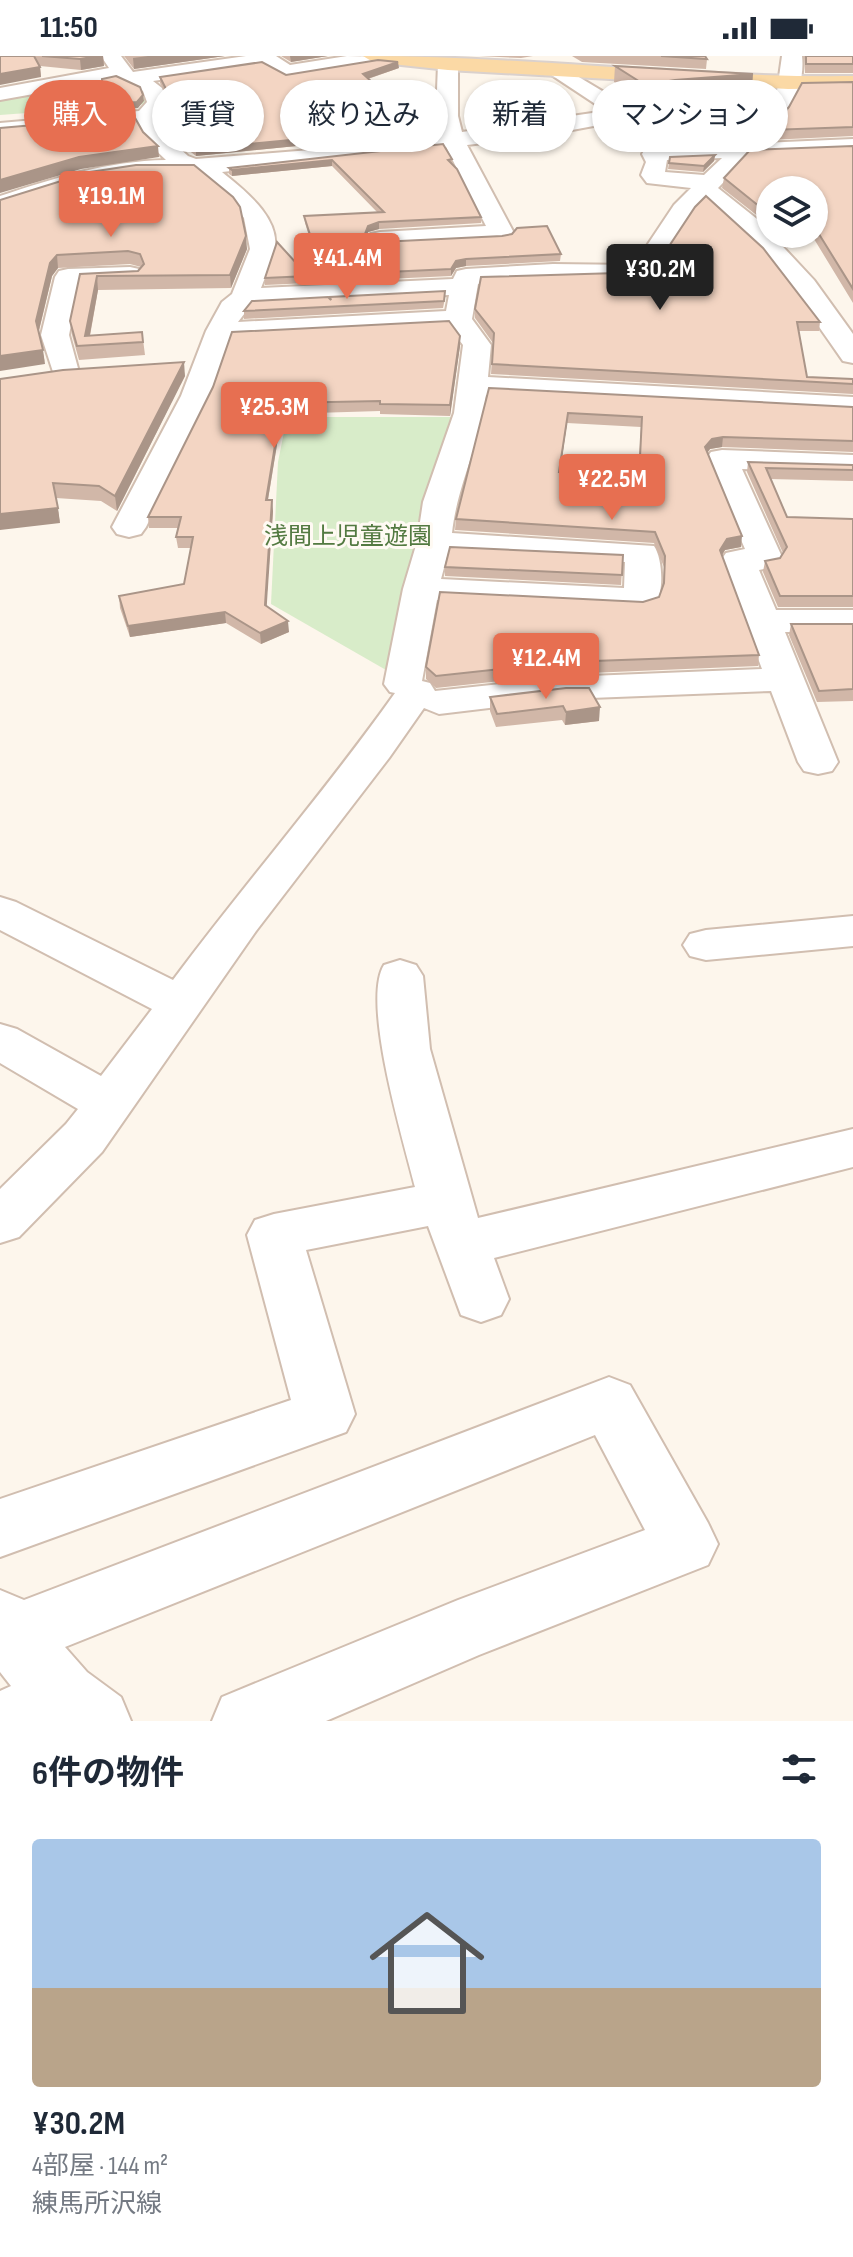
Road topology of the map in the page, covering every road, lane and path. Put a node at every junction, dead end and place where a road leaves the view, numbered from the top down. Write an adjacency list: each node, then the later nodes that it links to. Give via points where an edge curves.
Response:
1 (374, 56): 3 (main road); 4 (street, via 286,72 267,59)
2 (792, 56): 8 (street)
3 (448, 64): 5 (main road); 17 (street, via 447,116)
4 (122, 69): 11 (street); 13 (street, via 152,88 157,102)
5 (557, 70): 6 (main road); 10 (street)
6 (672, 80)
7 (853, 82): 9 (main road)
8 (788, 83)
9 (788, 90)
10 (592, 92)
11 (0, 94)
12 (152, 118): 13 (street)
13 (148, 119): 15 (street); 16 (street); 22 (street, via 180,161)
14 (592, 119): 17 (street)
15 (152, 120)
16 (0, 130)
17 (453, 140): 22 (street); 25 (street, via 502,233)
18 (853, 146): 19 (street)
19 (788, 147)
20 (684, 152): 23 (street, via 653,154 655,178)
21 (743, 152): 23 (street)
22 (189, 165): 24 (street, via 87,175); 28 (street, via 204,169 256,218 263,249)
23 (707, 186): 27 (street, via 683,210 642,273 466,277); 31 (street, via 786,258)
24 (0, 204)
25 (380, 239)
26 (130, 275): 34 (street, via 68,277 52,374)
27 (465, 286): 28 (street); 29 (street)
28 (244, 297): 30 (street)
29 (458, 319): 30 (street); 35 (street, via 477,345)
30 (220, 331): 32 (street)
31 (853, 355)
32 (206, 363): 33 (street); 40 (street, via 196,396)
33 (175, 365)
34 (97, 370)
35 (472, 385): 36 (street); 41 (street, via 469,413 439,502)
36 (753, 401): 37 (street); 38 (street)
37 (853, 406)
38 (760, 460): 39 (street); 43 (street, via 722,459 766,559 738,560)
39 (853, 464)
40 (129, 527)
41 (434, 542): 42 (street); 42 (street, via 642,553 642,599)
42 (421, 589): 46 (street)
43 (763, 621): 44 (street); 45 (street)
44 (853, 621)
45 (785, 679): 46 (street); 47 (street)
46 (419, 693): 52 (street)
47 (818, 762)
48 (0, 912): 52 (street)
49 (853, 931): 50 (street)
50 (706, 945)
51 (400, 976): 57 (street, via 406,1049)
52 (180, 1003): 54 (street)
53 (0, 1041): 54 (street)
54 (108, 1103): 56 (street, via 84,1138)
55 (853, 1148): 57 (street)
56 (0, 1222)
57 (454, 1223): 58 (street); 59 (street, via 274,1235 325,1414)
58 (481, 1299)
59 (0, 1528)
60 (6, 1628): 61 (street); 62 (street, via 609,1403 686,1544)
61 (57, 1713)
62 (246, 1721)

